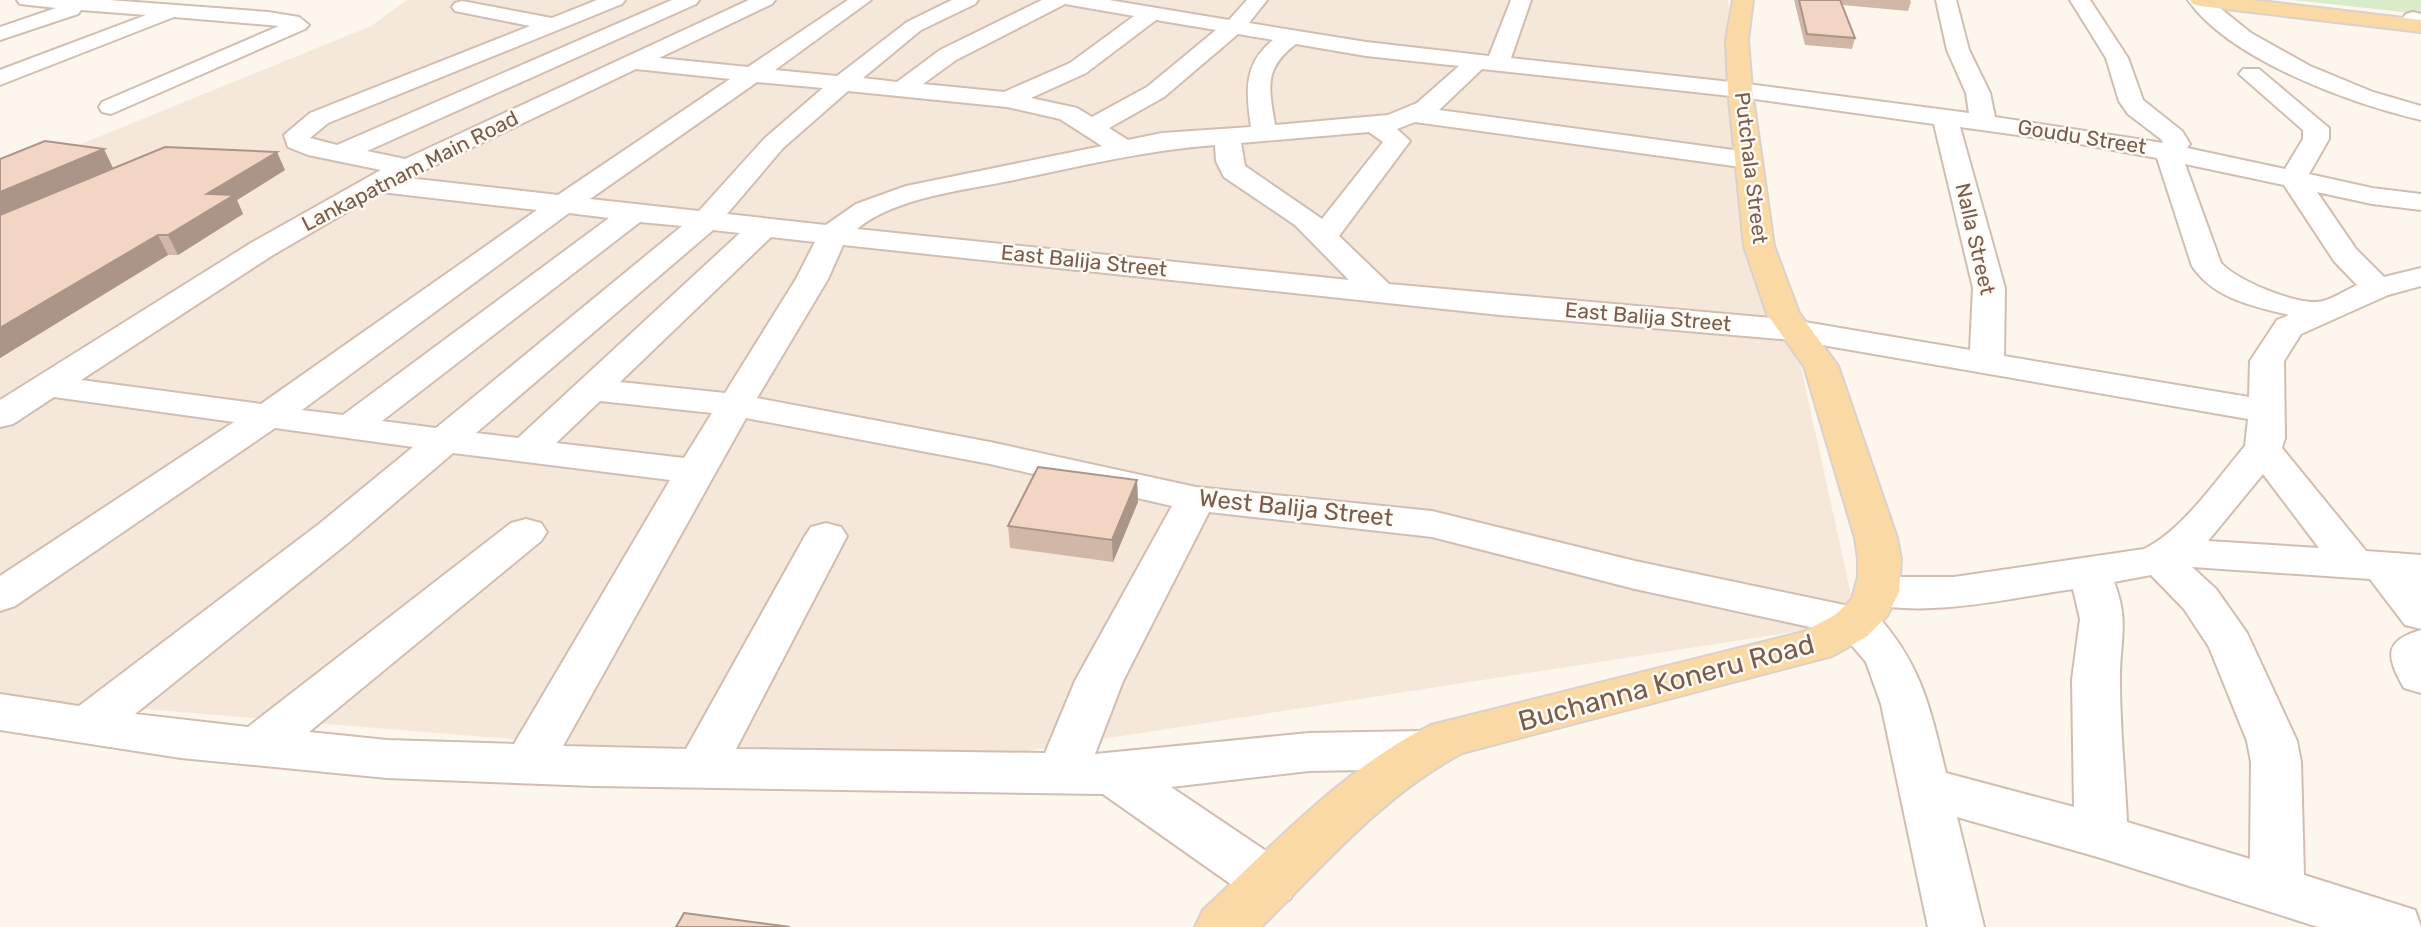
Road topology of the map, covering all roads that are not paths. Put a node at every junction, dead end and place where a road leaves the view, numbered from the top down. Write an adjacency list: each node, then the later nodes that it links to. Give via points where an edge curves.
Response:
1 (27, 0): 16 (street)
2 (615, 0): 21 (street)
3 (689, 0): 24 (street)
4 (765, 0): 26 (street, Lankapatnam Main Road)
5 (861, 0): 29 (street)
6 (968, 0): 32 (street, via 914,26)
7 (1058, 0): 33 (street, via 948,55)
8 (1072, 0): 19 (street, Goudu Street)
9 (1257, 0): 22 (street)
10 (1521, 0): 28 (street)
11 (1743, 0): 34 (main road, Putchala Street, via 1737,40)
12 (1946, 0): 40 (street)
13 (2080, 0): 46 (street, via 2116,58 2131,101 2173,136 2177,144)
14 (2199, 0): 20 (main road); 37 (street, via 2231,30 2319,79 2369,101)
15 (2257, 0): 20 (main road)
16 (86, 4): 18 (street); 23 (street)
17 (462, 7): 21 (street)
18 (176, 11): 31 (street); 36 (street, via 268,18 298,25)
19 (1152, 13): 22 (street, Goudu Street); 35 (street, via 1078,68)
20 (2419, 22)
21 (553, 25): 24 (street); 47 (street, via 319,118 297,135 297,142 308,147)
22 (1233, 26): 25 (street, Goudu Street); 42 (street, via 1157,93)
23 (0, 34)
24 (608, 35): 26 (street); 47 (street)
25 (1292, 36): 28 (street, Goudu Street); 43 (street, via 1272,50 1259,71)
26 (665, 46): 27 (street, Lankapatnam Main Road)
27 (629, 62): 29 (street); 49 (street, Lankapatnam Main Road)
28 (1487, 64): 34 (street, Goudu Street); 38 (street)
29 (752, 74): 32 (street); 53 (street)
30 (2251, 74): 50 (street, via 2316,128 2316,139)
31 (0, 78)
32 (843, 83): 33 (street); 55 (street, via 774,143)
33 (902, 89): 35 (street)
34 (1740, 89): 39 (street, Goudu Street); 48 (main road, Putchala Street)
35 (1007, 100): 42 (street, via 1068,113)
36 (111, 107)
37 (2421, 113)
38 (1414, 114): 41 (street); 48 (street)
39 (1945, 116): 40 (street, Goudu Street); 64 (street, Nalla Street, via 1989,288)
40 (1983, 121): 46 (street, Goudu Street)
41 (1376, 125): 43 (street); 58 (street, via 1397,141)
42 (1092, 126): 45 (street)
43 (1264, 133): 44 (street)
44 (1227, 135): 45 (street); 58 (street, via 1234,171 1283,202)
45 (1123, 148): 57 (street, via 916,192 866,210)
46 (2168, 152): 50 (street, Goudu Street); 62 (street, via 2214,276 2249,293)
47 (339, 154): 49 (street)
48 (1748, 160): 63 (main road, Putchala Street, via 1759,246 1771,285)
49 (408, 168): 51 (street, Lankapatnam Main Road)
50 (2293, 177): 52 (street, Goudu Street, via 2372,196); 60 (street, via 2345,255)
51 (376, 183): 53 (street, East Balija Street); 65 (street, Lankapatnam Main Road, via 262,249)
52 (2421, 202)
53 (565, 203): 54 (street, East Balija Street); 68 (street)
54 (635, 212): 55 (street, East Balija Street); 70 (street)
55 (707, 220): 56 (street, East Balija Street); 72 (street)
56 (764, 227): 57 (street, East Balija Street); 66 (street)
57 (833, 235): 61 (street, East Balija Street); 67 (street, via 812,279)
58 (1323, 237): 61 (street)
59 (2419, 281): 60 (street)
60 (2377, 288): 62 (street)
61 (1378, 291): 63 (street, East Balija Street)
62 (2321, 313): 71 (street, via 2289,327 2267,361)
63 (1793, 330): 64 (street, East Balija Street); 82 (main road, via 1821,366 1876,538 1882,567)
64 (1987, 363): 71 (street, East Balija Street)
65 (48, 386): 68 (street); 69 (street, Lankapatnam Main Road)
66 (591, 389): 67 (street, West Balija Street); 73 (street)
67 (734, 405): 74 (street); 75 (street, West Balija Street, via 990,453)
68 (271, 415): 70 (street); 81 (street)
69 (0, 416)
70 (351, 427): 72 (street)
71 (2265, 430): 78 (street); 79 (street)
72 (441, 440): 73 (street); 87 (street, via 334,533)
73 (526, 451): 74 (street)
74 (695, 471): 90 (street)
75 (1196, 499): 82 (street, West Balija Street, via 1432,524 1635,575); 92 (street, via 1099,681)
76 (526, 533): 88 (street)
77 (825, 536): 91 (street)
78 (2166, 555): 79 (street, West Balija Street); 80 (street, West Balija Street); 97 (street, via 2231,644 2272,741)
79 (2387, 568): 83 (street)
80 (2088, 572): 82 (street, West Balija Street); 95 (street, via 2102,619 2096,680)
81 (0, 596)
82 (1868, 607): 89 (main road, Buchanna Koneru Road, via 1840,634 1816,645 1448,738); 94 (street, via 1905,704)
83 (2421, 614)
84 (2421, 646): 85 (street, via 2414,651 2414,663)
85 (2421, 676)
86 (0, 712): 87 (street)
87 (88, 725): 88 (street)
88 (257, 747): 90 (street, via 387,759)
89 (1421, 750): 93 (street, via 1309,752); 96 (main road, Buchanna Koneru Road, via 1363,792)
90 (528, 764): 91 (street)
91 (700, 769): 92 (street)
92 (1062, 774): 93 (street)
93 (1113, 774): 96 (street)
94 (1924, 787): 95 (street); 99 (street)
95 (2101, 836): 97 (street)
96 (1271, 883): 98 (main road, Buchanna Koneru Road)
97 (2277, 891): 100 (street)
98 (1223, 927)
99 (1956, 927)
100 (2395, 927)

